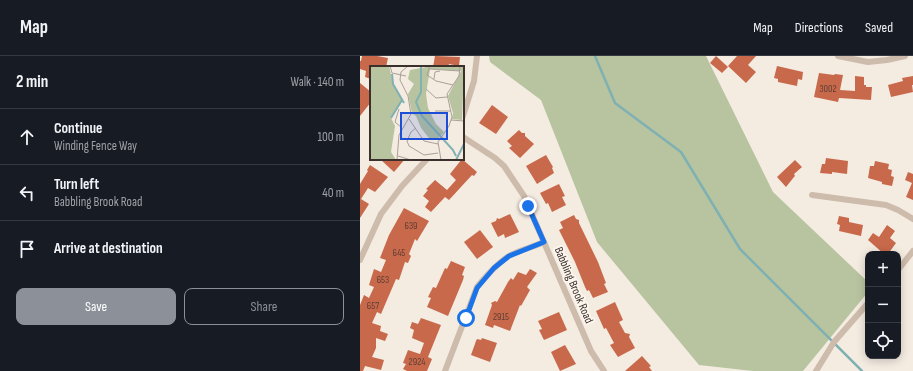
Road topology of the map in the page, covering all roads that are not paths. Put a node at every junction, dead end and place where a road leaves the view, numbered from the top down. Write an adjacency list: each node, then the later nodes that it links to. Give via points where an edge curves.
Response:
1 (477, 56): 4 (street, via 472,87)
2 (838, 56): 3 (street, via 868,62)
3 (905, 56)
4 (464, 113)
5 (464, 138): 9 (street, Babbling Brook Road, via 504,166 524,196)
6 (426, 160): 10 (street, via 381,214)
7 (812, 194): 8 (street, via 886,205)
8 (913, 219)
9 (544, 242): 15 (street, via 509,256 482,281); 16 (street, Babbling Brook Road, via 591,351)
10 (363, 245): 12 (street)
11 (913, 251): 13 (street)
12 (360, 260)
13 (901, 266)
14 (865, 306): 17 (street, via 834,342)
15 (445, 371)
16 (604, 371)
17 (816, 371)

